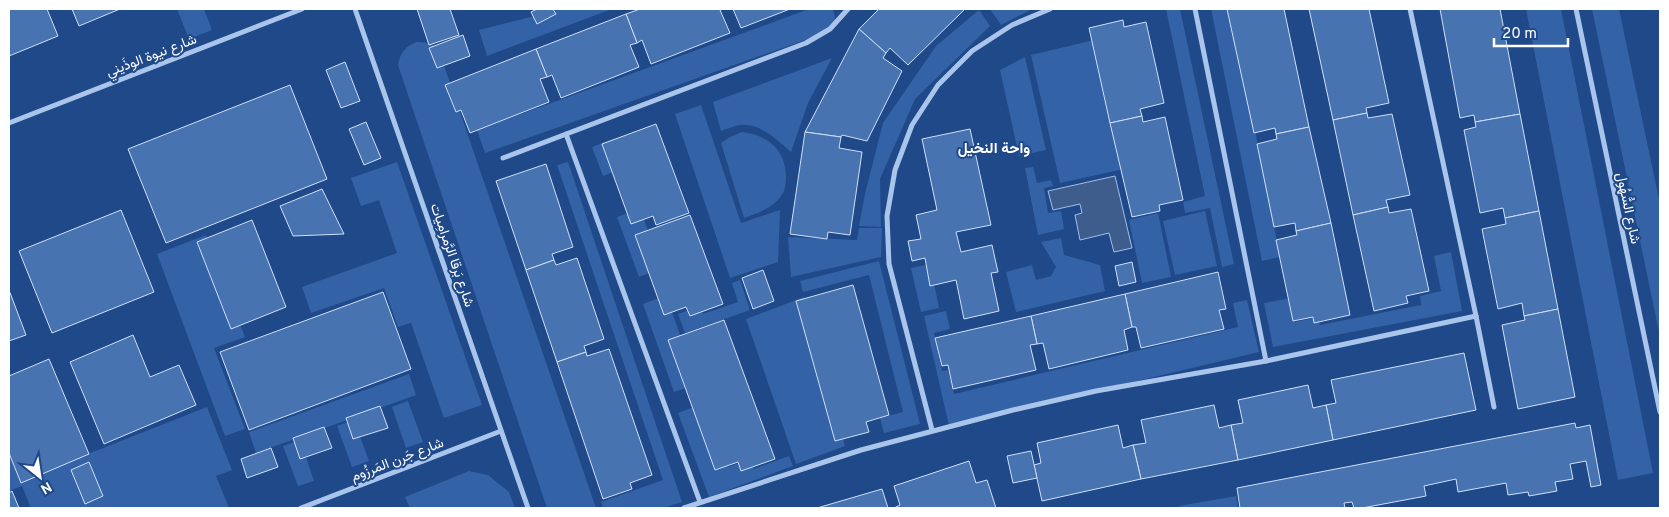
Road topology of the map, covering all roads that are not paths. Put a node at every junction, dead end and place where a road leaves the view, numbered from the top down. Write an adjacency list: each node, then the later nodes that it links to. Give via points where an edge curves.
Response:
1 (302, 9): 8 (street, شارع نيوة الوذَيني)
2 (355, 9): 16 (street, شارع بَرقا الرَّمرامِيات)
3 (848, 9): 9 (street, via 830,29 806,43)
4 (1050, 9): 15 (street, via 1012,24 972,51 938,85 912,125 895,170 887,216 889,264)
5 (1195, 9): 12 (street)
6 (1410, 9): 11 (street)
7 (1576, 9): 14 (street, شارع السُّهُول)
8 (9, 123)
9 (566, 134): 10 (street); 17 (street)
10 (503, 158)
11 (1476, 316): 12 (street); 13 (street)
12 (1266, 361): 15 (street, via 1096,391)
13 (1494, 407)
14 (1660, 412)
15 (932, 430): 17 (street)
16 (501, 431): 18 (street, شارع جَرن المَرزُوم); 19 (street, شارع بَرقا الرَّمرامِيات)
17 (700, 502): 20 (street)
18 (301, 508)
19 (528, 508)
20 (684, 508)

